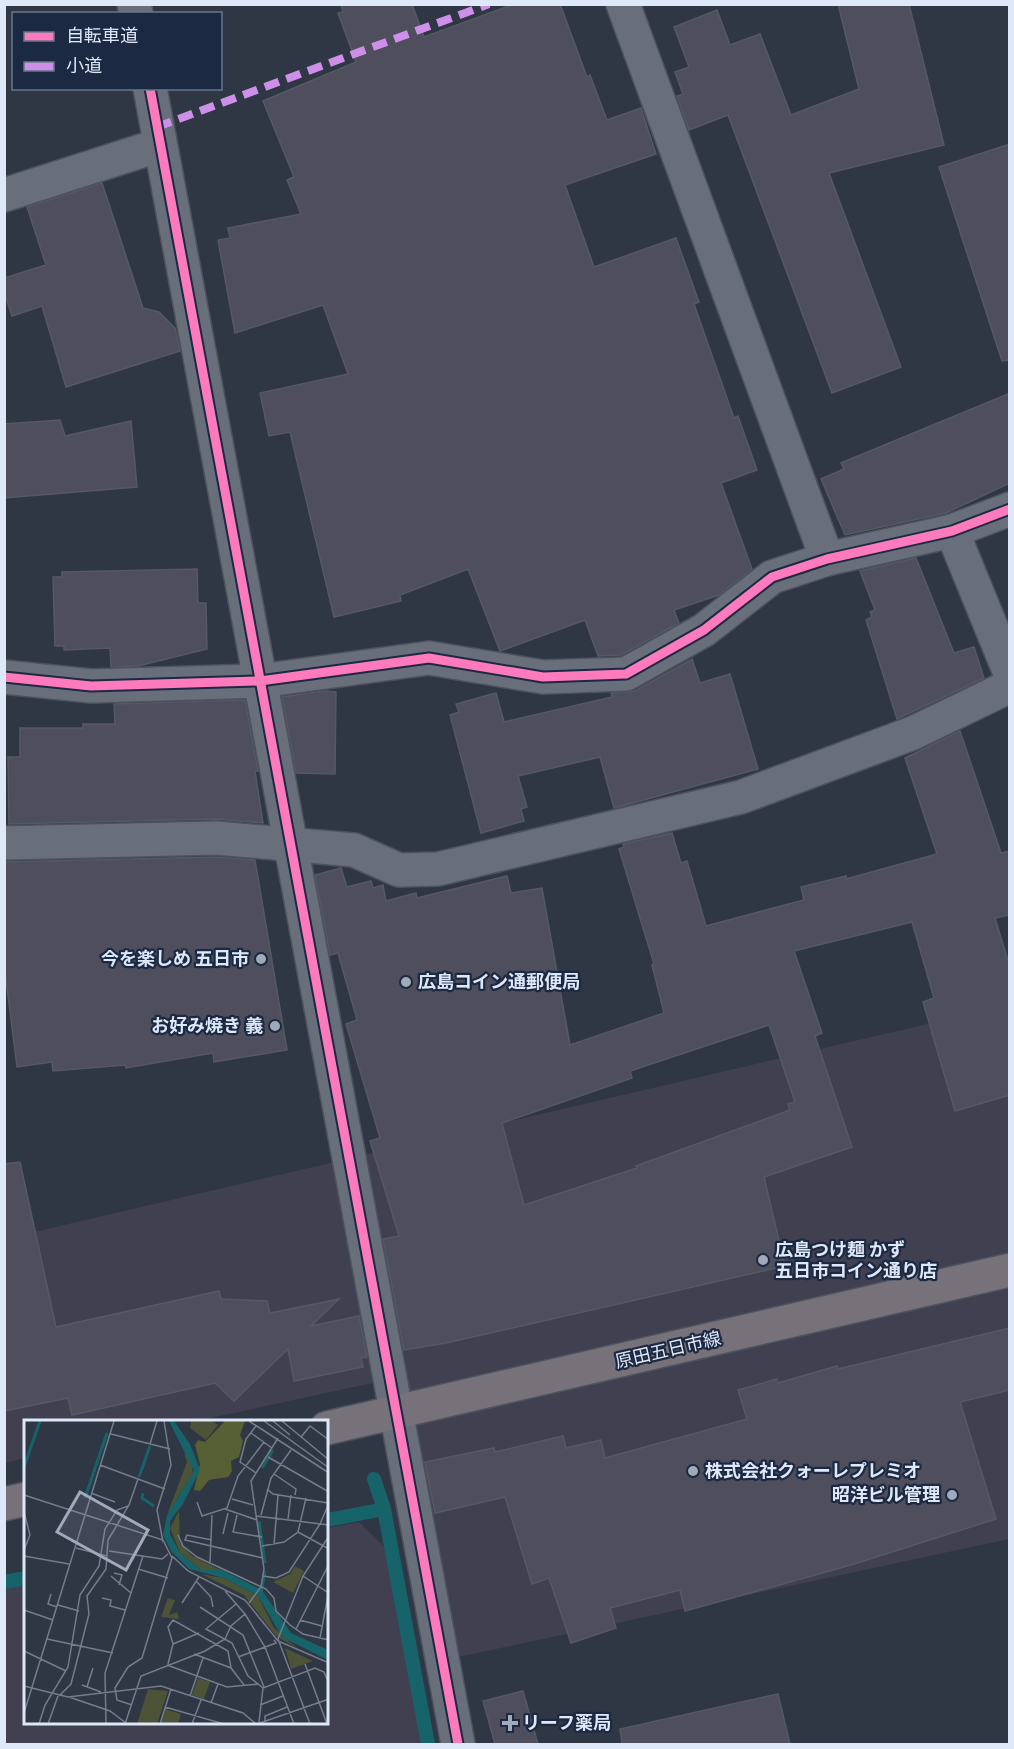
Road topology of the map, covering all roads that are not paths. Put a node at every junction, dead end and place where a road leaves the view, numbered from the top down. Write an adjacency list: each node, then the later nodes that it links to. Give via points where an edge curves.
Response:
1 (623, 4): 7 (street)
2 (150, 90): 3 (street)
3 (160, 145): 4 (street); 10 (street)
4 (4, 195)
5 (1010, 509): 6 (street)
6 (952, 531): 7 (street); 8 (street)
7 (827, 559): 10 (street, via 772,577 704,630 626,674 543,677 429,658)
8 (1010, 673)
9 (4, 677): 10 (street, via 91,686)
10 (260, 681): 13 (street)
11 (1010, 686): 13 (street, via 913,733 741,796 438,869 399,870 354,850)
12 (4, 843): 13 (street, via 216,838)
13 (290, 844): 15 (street)
14 (1010, 1270): 15 (main road, 原田五日市線)
15 (397, 1413): 16 (main road, 原田五日市線); 19 (street)
16 (328, 1428)
17 (24, 1499): 18 (main road)
18 (4, 1503)
19 (458, 1744)

